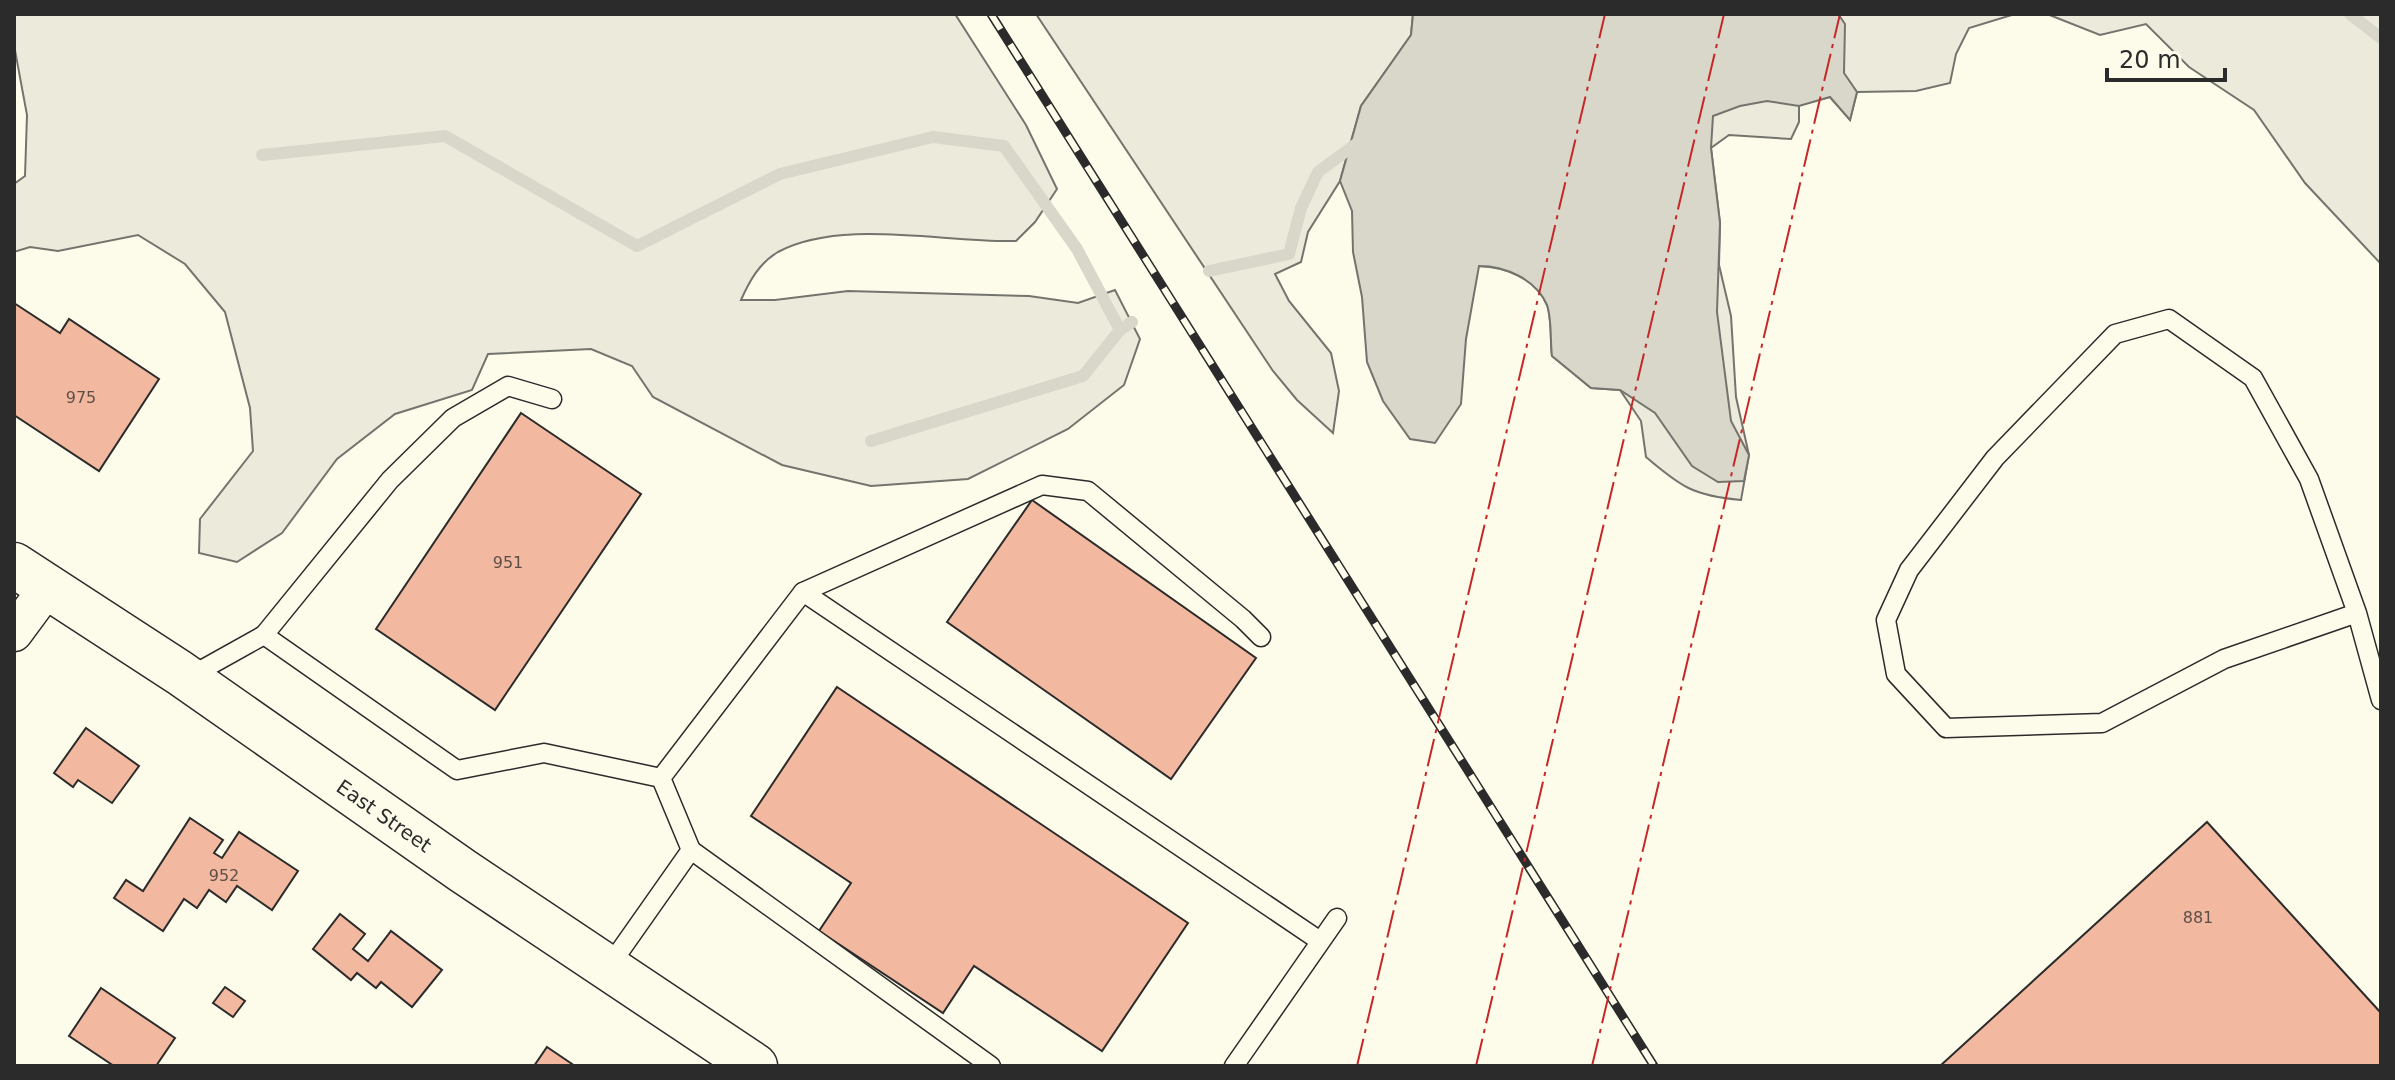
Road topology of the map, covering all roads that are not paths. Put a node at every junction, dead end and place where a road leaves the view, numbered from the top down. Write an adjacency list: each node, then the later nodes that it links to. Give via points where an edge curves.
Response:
1 (552, 399): 6 (lane, via 508,386 453,418 390,480)
2 (31, 576): 5 (street); 8 (main road, East Street)
3 (803, 592): 7 (lane, via 1042,485 1088,491); 10 (lane); 13 (lane)
4 (2357, 613): 4 (lane, via 2309,479 2253,378 2169,319 2115,334 1995,458 1909,570 1886,620 1896,674 1946,728 2102,723 2224,659); 9 (lane)
5 (14, 633)
6 (264, 635): 8 (lane); 10 (lane, via 457,770 544,753)
7 (1261, 637)
8 (187, 678): 14 (main road, East Street)
9 (2381, 700)
10 (661, 778): 11 (lane)
11 (691, 850): 14 (lane); 16 (lane)
12 (1337, 918): 13 (lane)
13 (1320, 941): 17 (lane)
14 (608, 968): 15 (main road, East Street)
15 (755, 1066)
16 (991, 1066)
17 (1234, 1066)

